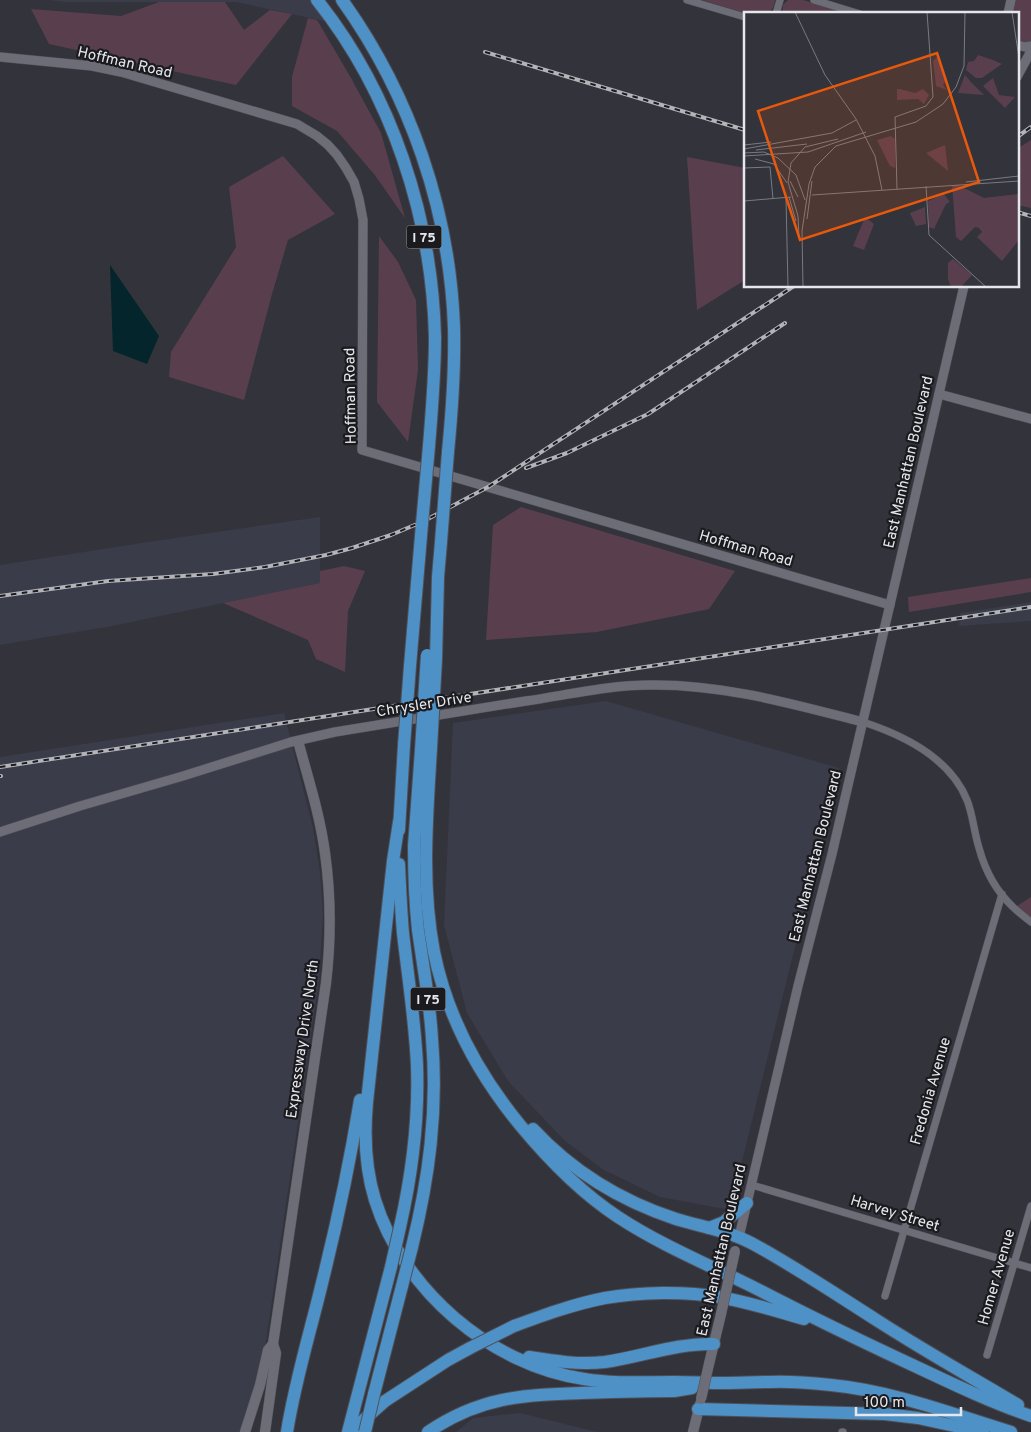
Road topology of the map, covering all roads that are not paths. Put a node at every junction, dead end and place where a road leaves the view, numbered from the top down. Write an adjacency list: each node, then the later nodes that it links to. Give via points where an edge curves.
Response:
1 (317, 0): 19 (highway, I 75, bridge, via 347,43 395,138 412,187 430,280 435,338 434,383)
2 (342, 0): 18 (highway, I 75, bridge, via 375,52 404,109 434,192 450,278 454,372)
3 (687, 0): 6 (street)
4 (814, 0): 5 (street)
5 (853, 12)
6 (744, 17)
7 (1018, 46): 8 (street)
8 (1031, 46)
9 (1031, 52): 11 (street)
10 (0, 58): 15 (street, Hoffman Road, via 92,66 129,75 297,124 337,155 354,182 363,220 362,450)
11 (1018, 75)
12 (964, 288): 13 (street, East Manhattan Boulevard)
13 (939, 394): 14 (street); 15 (street, East Manhattan Boulevard)
14 (1031, 419)
15 (890, 604): 16 (street, East Manhattan Boulevard)
16 (863, 722): 17 (street, Chrysler Drive, via 748,694 649,685 603,689); 21 (street, via 926,752 956,780 968,804 983,862); 25 (street, East Manhattan Boulevard)
17 (298, 740): 20 (street, Chrysler Drive); 35 (main road, Expressway Drive North, via 325,852 330,899 330,948)
18 (426, 749): 23 (highway, via 427,878); 47 (highway, I 75, bridge, via 414,862 434,1059 432,1143 412,1247)
19 (400, 822): 24 (highway, via 392,861); 46 (highway, I 75, bridge, via 400,898 417,1078 413,1156 391,1267)
20 (0, 832)
21 (1002, 894): 22 (street); 29 (street, Fredonia Avenue)
22 (1031, 922)
23 (438, 967): 28 (highway, via 463,1025 486,1067 515,1109 554,1150 590,1178 624,1198 673,1218); 34 (highway, via 446,997 481,1070 517,1122 568,1178 608,1210 651,1237)
24 (373, 1055): 37 (highway, via 365,1131 371,1185 385,1226 409,1268 437,1302 479,1337); 45 (highway, via 365,1072 343,1194 300,1365)
25 (752, 1185): 26 (street, East Manhattan Boulevard); 29 (street, Harvey Street)
26 (747, 1203): 28 (highway, via 724,1222); 30 (street, East Manhattan Boulevard)
27 (1031, 1206): 31 (street, Homer Avenue)
28 (709, 1228): 30 (highway)
29 (903, 1230): 31 (street, Harvey Street); 33 (street, Fredonia Avenue)
30 (739, 1237): 36 (main road, East Manhattan Boulevard, bridge); 41 (highway)
31 (1014, 1263): 32 (street, Harvey Street); 38 (street, Homer Avenue)
32 (1031, 1268)
33 (884, 1296)
34 (830, 1327): 42 (highway); 46 (highway, bridge, via 719,1298 682,1294 605,1298 554,1311 470,1348 385,1401)
35 (273, 1344): 43 (main road, Expressway Drive North, via 268,1350); 44 (main road, Expressway Drive North, via 276,1353)
36 (714, 1344): 37 (highway, via 686,1345 585,1363); 40 (main road, East Manhattan Boulevard, bridge)
37 (507, 1353): 39 (highway, via 548,1370 582,1379)
38 (987, 1355)
39 (724, 1383): 48 (highway, via 674,1391 543,1394 510,1398 465,1411); 51 (highway, via 797,1382 852,1387)
40 (700, 1404): 49 (main road, East Manhattan Boulevard); 50 (highway, via 893,1415)
41 (1031, 1412)
42 (1031, 1416)
43 (245, 1432)
44 (265, 1432)
45 (287, 1432)
46 (349, 1432)
47 (365, 1432)
48 (428, 1432)
49 (693, 1432)
50 (983, 1432)
51 (1011, 1432)

